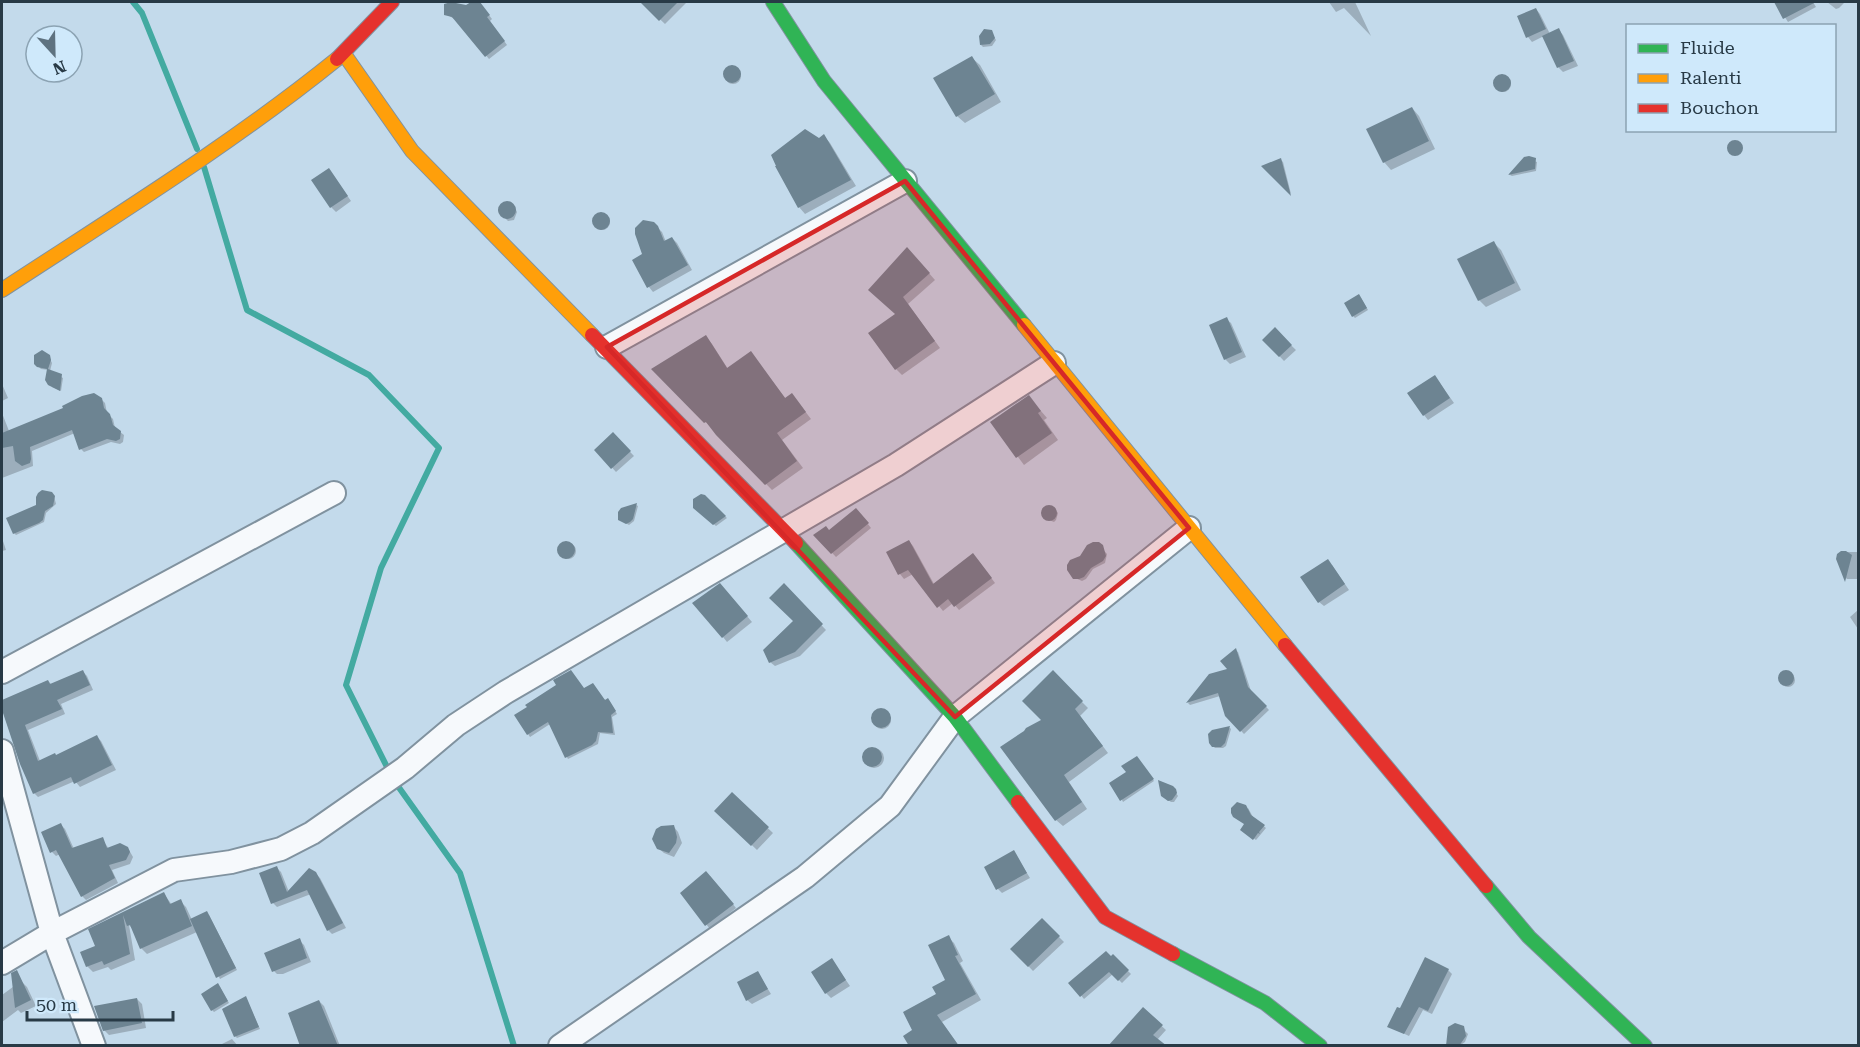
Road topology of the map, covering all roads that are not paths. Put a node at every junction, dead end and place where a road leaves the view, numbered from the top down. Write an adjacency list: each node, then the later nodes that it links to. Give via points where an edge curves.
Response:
1 (392, 2): 3 (street)
2 (773, 2): 4 (street, via 824,81)
3 (344, 54): 5 (street, via 288,99); 6 (street, via 412,151)
4 (906, 181): 6 (street); 7 (street)
5 (2, 290)
6 (607, 347): 10 (street)
7 (1054, 363): 9 (street); 10 (street, via 896,465)
8 (334, 493): 11 (street)
9 (1189, 528): 12 (street); 19 (street, via 1529,937)
10 (783, 530): 12 (street); 14 (street, via 496,699 312,833 281,849 231,862 174,870)
11 (2, 672)
12 (955, 717): 17 (street, via 890,806 814,870); 18 (street, via 1105,917 1265,1003)
13 (2, 751): 14 (street)
14 (52, 933): 15 (street); 16 (street)
15 (2, 963)
16 (94, 1046)
17 (560, 1046)
18 (1320, 1046)
19 (1645, 1046)

